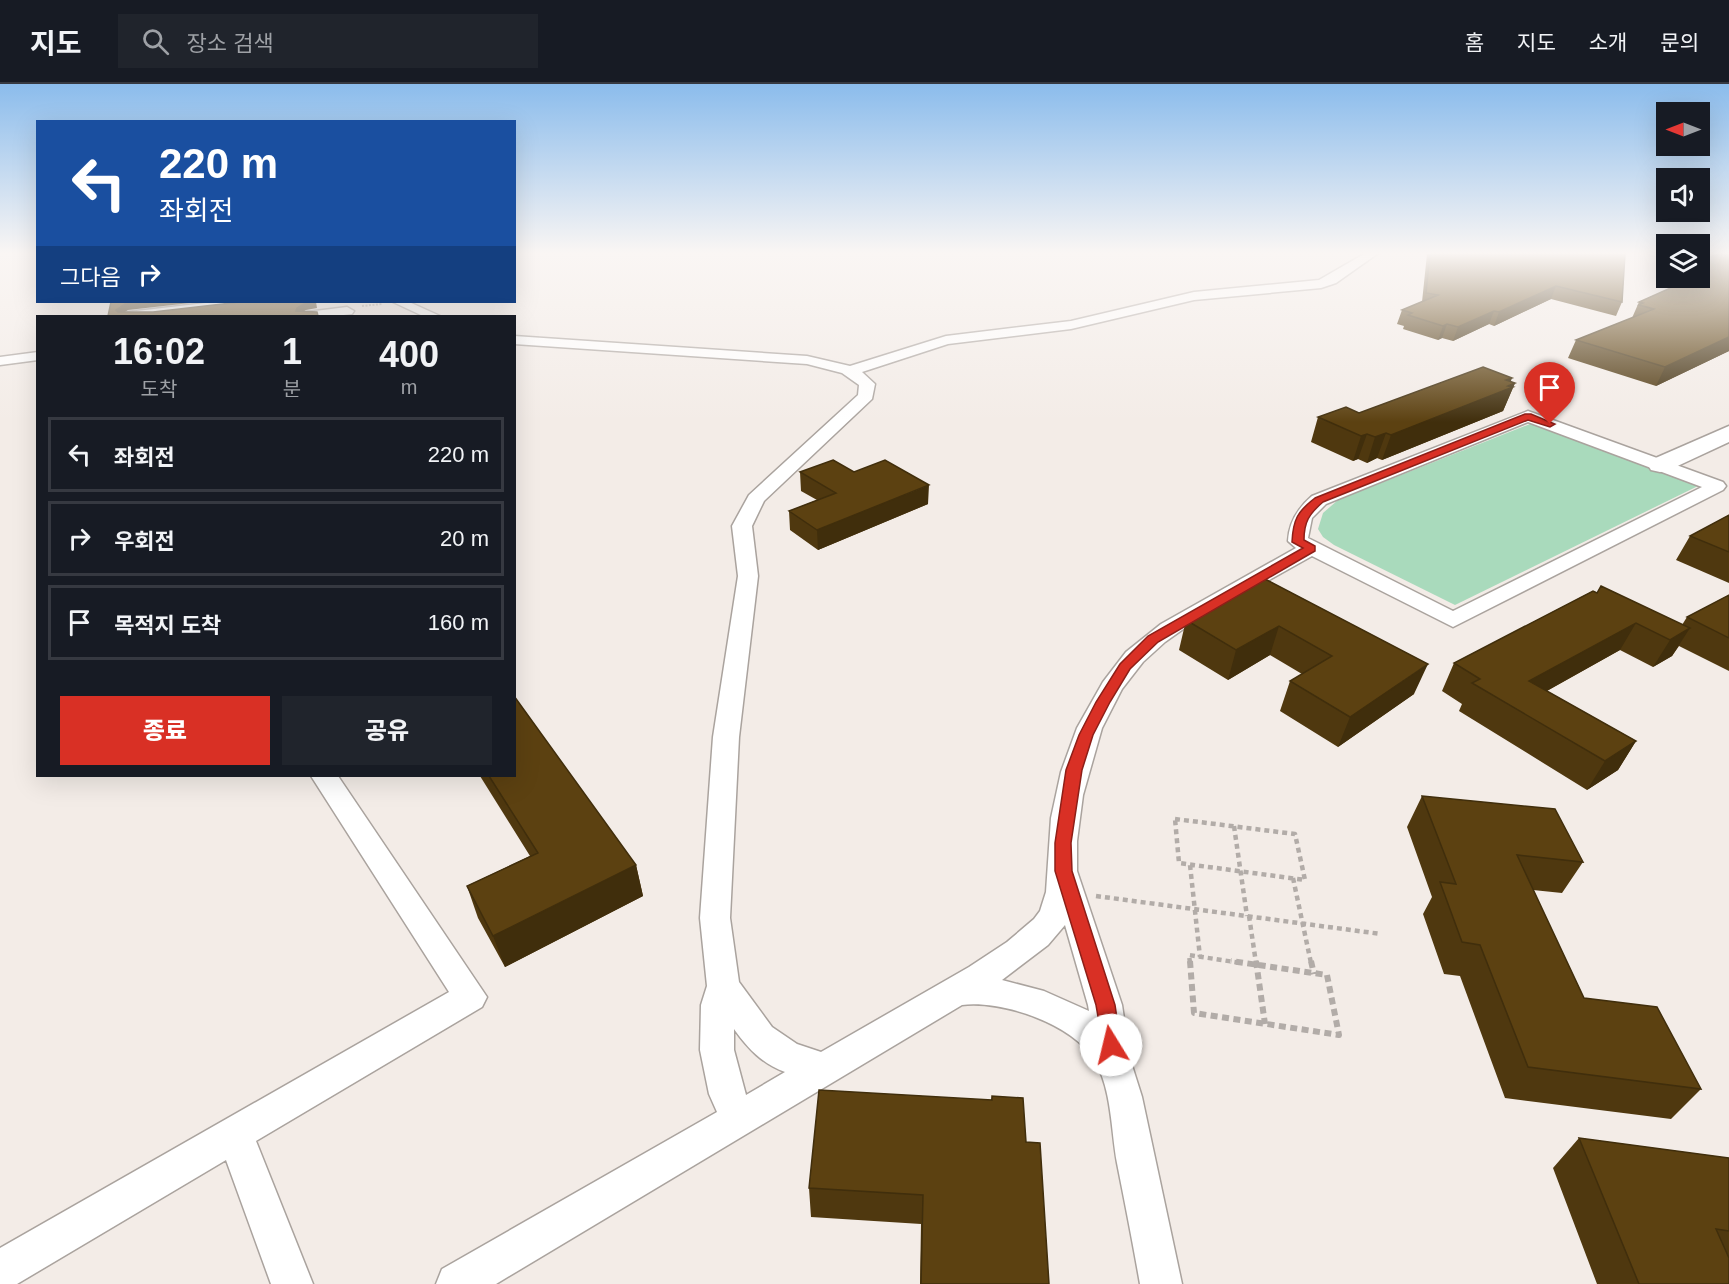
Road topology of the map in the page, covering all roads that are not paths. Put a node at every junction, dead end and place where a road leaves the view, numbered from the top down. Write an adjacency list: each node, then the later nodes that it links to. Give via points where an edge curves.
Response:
1 (176, 310): 4 (street)
2 (340, 310): 5 (street)
3 (1131, 310): 9 (street, via 1049,328 946,340)
4 (136, 315)
5 (313, 315)
6 (516, 340): 9 (street, via 796,359)
7 (36, 356): 8 (street)
8 (0, 362)
9 (849, 371): 15 (street, via 867,384 866,396 762,493 742,526 748,576 727,727 716,875 715,918)
10 (1729, 433): 11 (street)
11 (1660, 465): 12 (street, via 1528,416 1319,500 1306,510 1298,525 1298,542); 12 (street, via 1717,486 1453,620)
12 (1311, 548): 14 (street, via 1153,639 1125,667 1086,735 1074,770 1063,843)
13 (325, 777): 20 (street, via 470,997)
14 (1067, 882): 16 (street, via 1049,924 1007,959); 17 (street, via 1105,1005)
15 (723, 986): 18 (street, via 760,1038 787,1057); 19 (street, via 718,1005 717,1050 727,1094)
16 (952, 992): 17 (street, via 1000,993 1073,1019 1099,1038); 18 (street)
17 (1114, 1064): 24 (street)
18 (823, 1069): 19 (street)
19 (739, 1118): 23 (street)
20 (235, 1134): 21 (street); 22 (street)
21 (0, 1272)
22 (292, 1284)
23 (457, 1284)
24 (1161, 1284)

